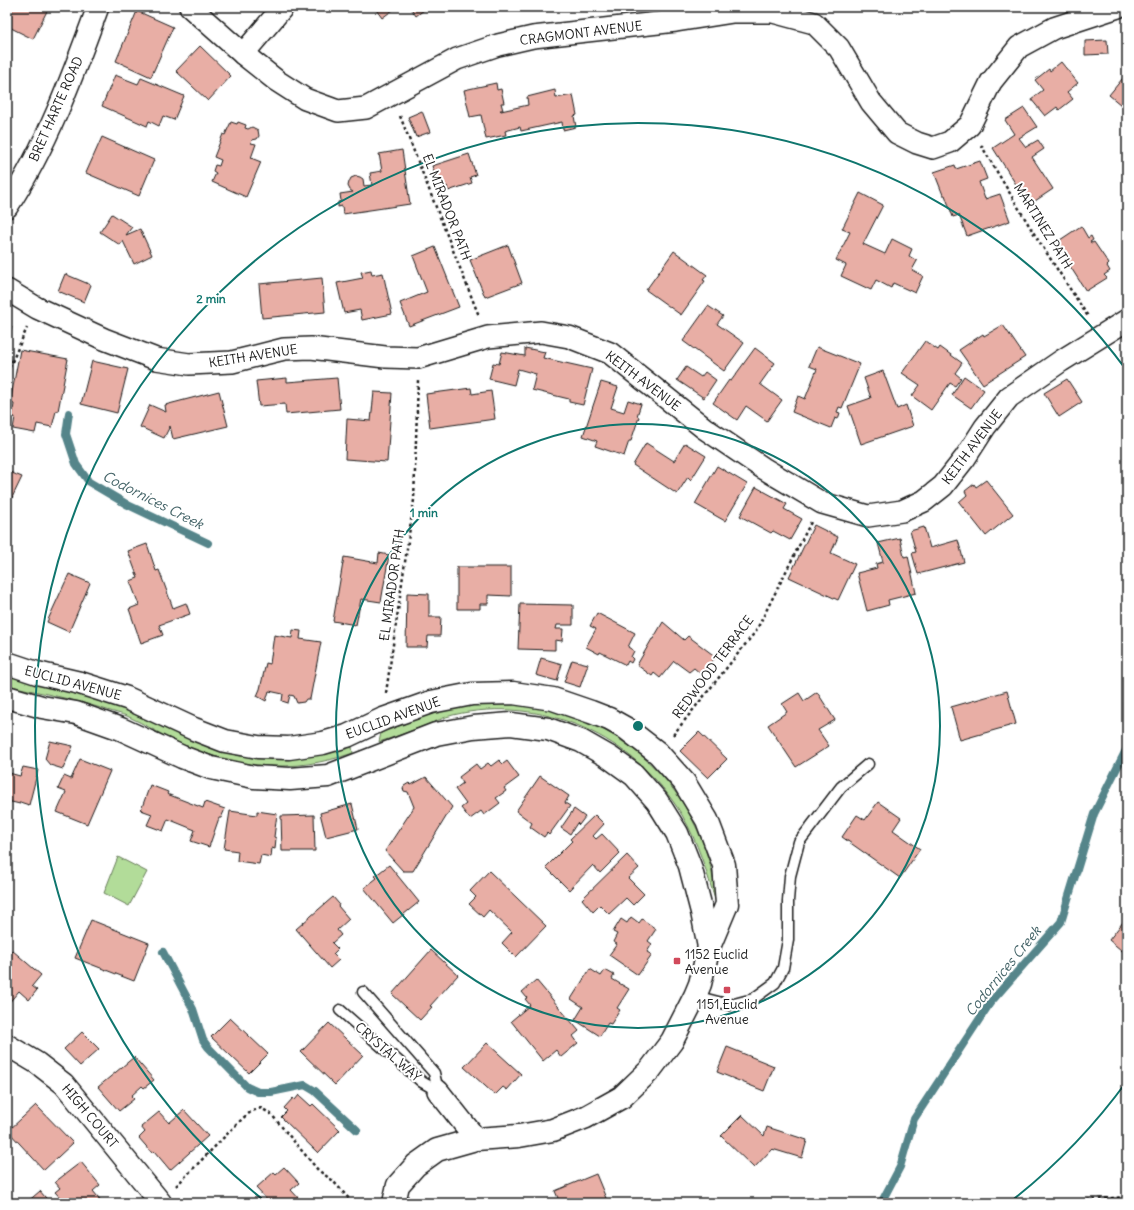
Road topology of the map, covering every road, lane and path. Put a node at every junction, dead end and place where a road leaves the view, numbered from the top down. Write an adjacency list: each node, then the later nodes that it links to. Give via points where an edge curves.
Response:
1 (98, 7): 8 (street, BRET HARTE ROAD, via 42,143)
2 (190, 7): 5 (street, CRAGMONT AVENUE)
3 (283, 7): 5 (street)
4 (1118, 7): 7 (street, CRAGMONT AVENUE, via 1054,28 1019,47 991,82)
5 (243, 54): 7 (street, CRAGMONT AVENUE, via 305,99 338,111 366,108 457,59 498,45 533,37 733,12 773,12 814,23 839,48 870,102 897,133 933,148 950,142)
6 (403, 123): 10 (path, EL MIRADOR PATH)
7 (970, 126): 13 (path, MARTINEZ PATH, via 1033,232)
8 (7, 207)
9 (7, 290): 11 (street, KEITH AVENUE)
10 (472, 299)
11 (37, 308): 14 (street, KEITH AVENUE, via 156,360 189,364 232,362 284,349 311,348); 15 (path)
12 (1127, 320): 13 (street, KEITH AVENUE)
13 (1101, 336): 16 (street, KEITH AVENUE, via 1009,397 943,486 924,501 902,511 868,516)
14 (418, 358): 16 (street, KEITH AVENUE, via 488,337 541,332 569,337 610,353 704,428 763,468); 19 (path, EL MIRADOR PATH, via 414,500)
15 (7, 373)
16 (822, 503): 20 (path, REDWOOD TERRACE, via 756,631)
17 (7, 663): 19 (street, EUCLID AVENUE, via 127,698 226,741 258,747 289,748 322,743 347,736)
18 (7, 697): 22 (street, EUCLID AVENUE, via 76,713 121,729 211,768 254,777 290,779 328,776 436,734 473,727 511,724 548,729 581,741 609,757 634,775 657,801 677,832 690,866)
19 (383, 719): 20 (street, EUCLID AVENUE, via 431,702 472,694 513,693 553,699 597,714 627,729)
20 (658, 753): 22 (street, EUCLID AVENUE, via 684,782 707,820 724,866 727,904)
21 (868, 764): 24 (lane, via 841,787 799,842 790,876 788,940 783,968 775,983 753,999 730,1005)
22 (709, 947): 24 (street, EUCLID AVENUE)
23 (363, 992): 27 (lane, CRYSTAL WAY, via 434,1073)
24 (695, 996): 28 (street, EUCLID AVENUE, via 672,1041 650,1070 622,1097 586,1117 553,1130 519,1136)
25 (340, 1010): 27 (lane, CRYSTAL WAY, via 422,1082)
26 (7, 1045): 30 (street, HIGH COURT, via 38,1063 64,1084)
27 (438, 1091): 28 (street, CRYSTAL WAY)
28 (476, 1139): 32 (street, EUCLID AVENUE, via 437,1150 416,1165 398,1185)
29 (1127, 1197): 33 (path)
30 (161, 1202): 31 (path, via 243,1118 261,1108 271,1114 318,1170 332,1180)
31 (353, 1203)
32 (394, 1203)
33 (1045, 1203)

